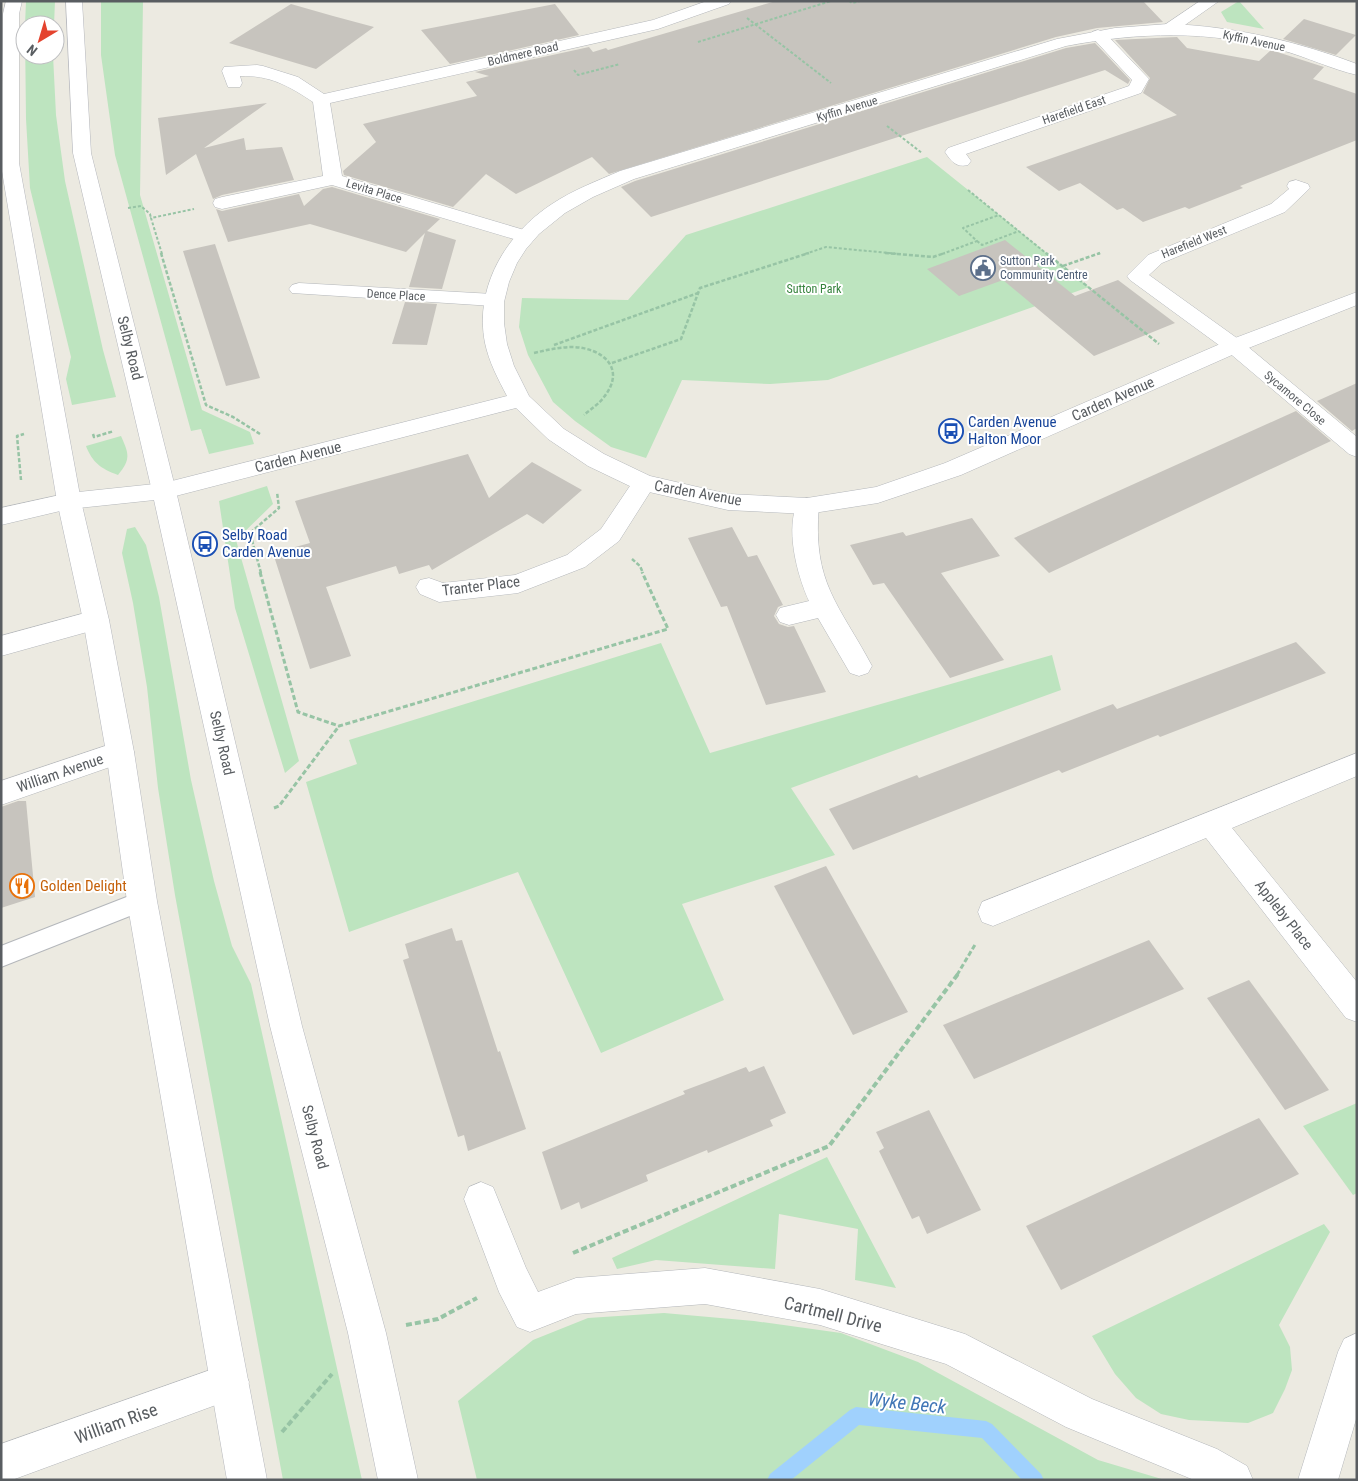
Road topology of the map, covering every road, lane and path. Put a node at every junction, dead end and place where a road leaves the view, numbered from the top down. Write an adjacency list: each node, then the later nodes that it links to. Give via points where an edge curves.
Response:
1 (74, 1): 35 (street, Selby Road, via 82,153)
2 (724, 1): 13 (street, Boldmere Road, via 658,24)
3 (849, 1): 4 (path)
4 (860, 1)
5 (1211, 1): 8 (street)
6 (9, 10): 36 (street, via 10,163)
7 (740, 13): 11 (path)
8 (1169, 28): 9 (street, Kyffin Avenue); 10 (street, Kyffin Avenue, via 1250,38)
9 (1098, 35): 14 (street, Harefield East, via 1141,79 1135,89 954,152); 21 (street, Kyffin Avenue, via 1063,42 627,175 581,195 550,214)
10 (1357, 70)
11 (827, 80)
12 (234, 82): 13 (street, via 230,71 257,70 292,81)
13 (321, 100): 15 (street)
14 (962, 161)
15 (333, 178): 18 (street, Levita Place); 21 (street, Levita Place)
16 (962, 185): 19 (path)
17 (1296, 186): 29 (street, Harefield West, via 1301,188 1278,208 1155,259 1138,276)
18 (222, 203): 39 (path, via 151,218 206,405 262,435)
19 (999, 215): 20 (path); 22 (path, via 962,228)
20 (1019, 231): 22 (path, via 982,245); 24 (path)
21 (524, 236): 28 (street, Kyffin Avenue, via 504,267)
22 (977, 241): 26 (path, via 933,257 826,247 700,288)
23 (1100, 253): 24 (path)
24 (1063, 266): 33 (path)
25 (299, 289): 28 (street, Dence Place)
26 (698, 293): 30 (path); 31 (path, via 681,339)
27 (1357, 298): 29 (street, Carden Avenue)
28 (492, 300): 32 (street, Kyffin Avenue)
29 (1234, 346): 33 (street, Carden Avenue); 38 (street, Sycamore Close)
30 (546, 348): 31 (path, via 584,348); 32 (path)
31 (612, 363): 37 (path, via 615,372 613,385 604,399)
32 (502, 364): 34 (street, Kyffin Avenue)
33 (1187, 366): 43 (street, Carden Avenue, via 953,468 878,494)
34 (520, 400): 37 (street, Carden Avenue); 39 (street, Carden Avenue)
35 (148, 421): 36 (path, via 94,437 92,418); 41 (street, Selby Road)
36 (57, 426): 42 (street); 44 (path, via 17,436)
37 (556, 434): 40 (street, Carden Avenue, via 596,460)
38 (1357, 449)
39 (273, 463): 41 (street, Carden Avenue); 52 (path, via 279,508 250,533 298,712)
40 (644, 483): 43 (street, Carden Avenue, via 728,502); 45 (street, Tranter Place)
41 (164, 491): 42 (street, Carden Avenue); 56 (street, Selby Road)
42 (69, 501): 44 (street, Carden Avenue); 49 (street)
43 (807, 506): 47 (street, via 804,538 807,562)
44 (12, 515)
45 (610, 535): 46 (street, Tranter Place, via 576,561 518,584 439,594); 52 (path, via 640,566 668,629)
46 (429, 587)
47 (824, 607): 48 (street); 51 (street)
48 (789, 615)
49 (96, 620): 50 (street); 53 (street)
50 (1, 646)
51 (859, 666)
52 (339, 726): 56 (path, via 279,806)
53 (120, 752): 55 (street, William Avenue); 58 (street)
54 (1357, 764): 57 (street)
55 (1, 794)
56 (240, 822): 64 (street, Selby Road, via 286,1026)
57 (1211, 823): 59 (street); 61 (street, Appleby Place)
58 (142, 901): 60 (lane); 66 (street)
59 (993, 912): 63 (path, via 955,978 829,1146)
60 (1, 957)
61 (1357, 1007)
62 (481, 1199): 63 (street, Cartmell Drive)
63 (512, 1279): 64 (path, via 438,1320); 70 (street, Cartmell Drive, via 530,1314 576,1296 705,1286 820,1307 952,1347 1080,1413 1203,1463)
64 (367, 1333): 68 (path); 69 (street, Selby Road)
65 (1357, 1352): 71 (street)
66 (230, 1382): 67 (street, William Rise); 68 (street)
67 (1, 1464)
68 (246, 1477)
69 (398, 1480)
70 (1232, 1480)
71 (1318, 1480)

